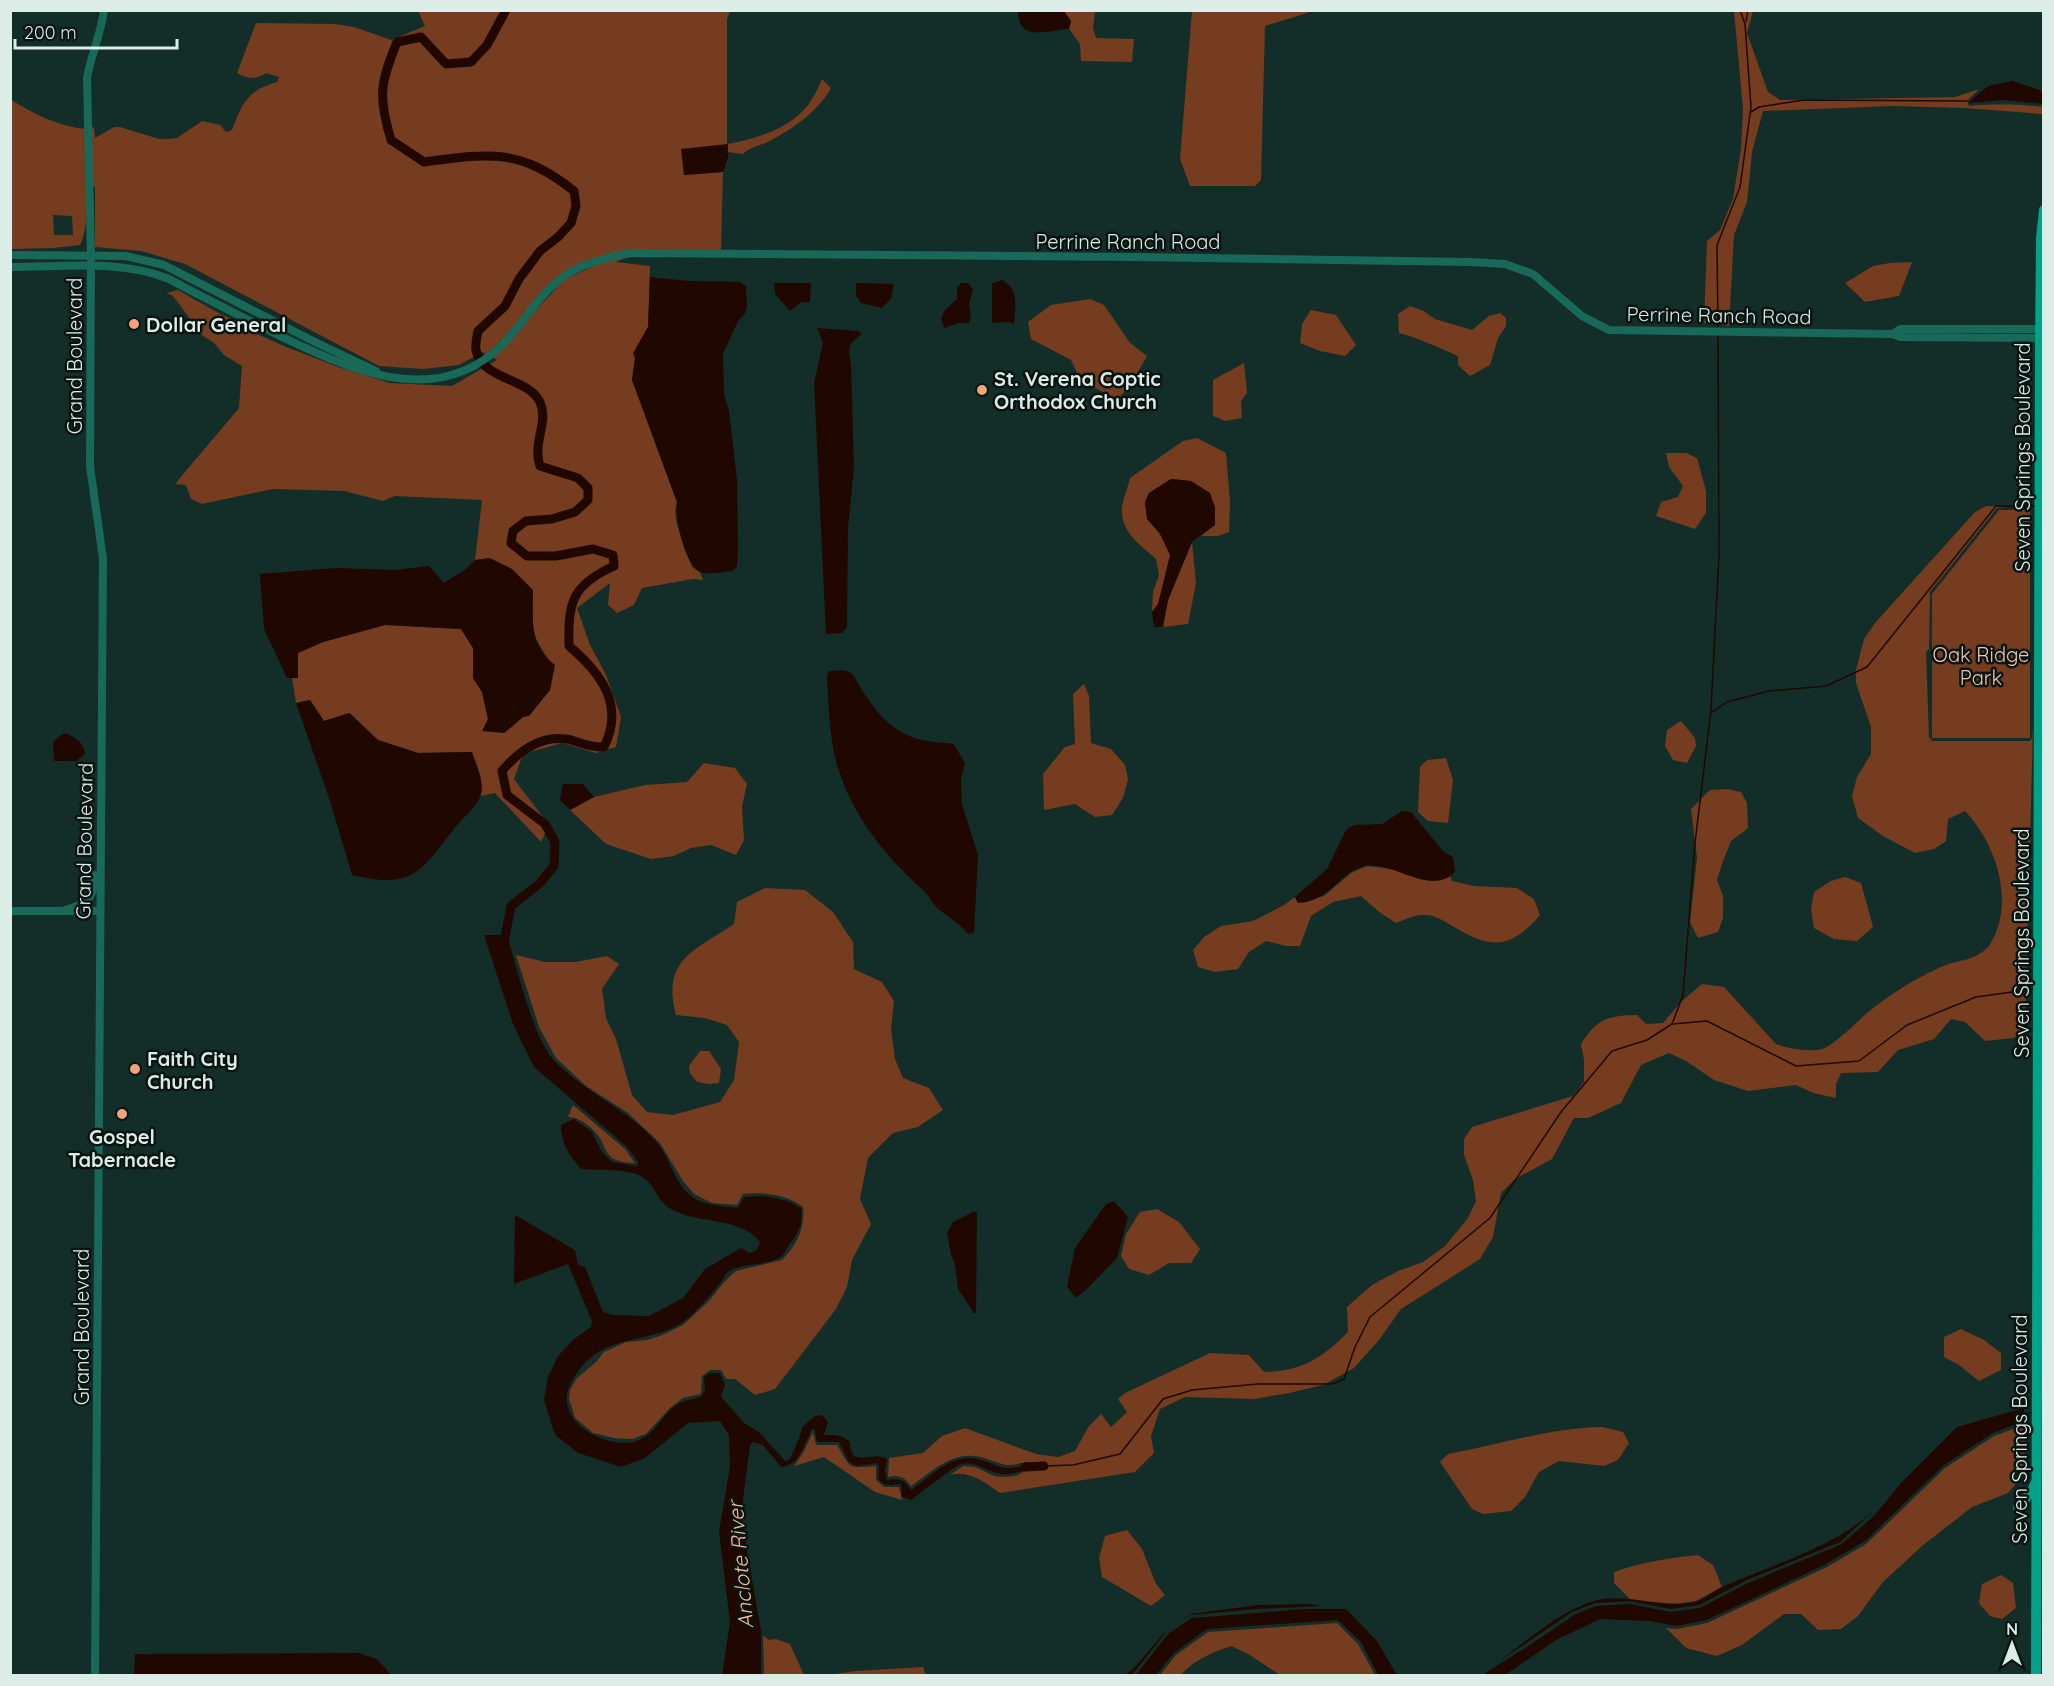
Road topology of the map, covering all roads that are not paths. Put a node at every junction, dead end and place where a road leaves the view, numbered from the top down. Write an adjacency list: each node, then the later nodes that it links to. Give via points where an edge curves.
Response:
1 (104, 10): 4 (street, Grand Boulevard, via 87,78)
2 (2043, 210): 5 (main road, Seven Springs Boulevard)
3 (10, 255): 4 (street, Perrine Ranch Road)
4 (91, 255): 7 (street, Grand Boulevard); 9 (street, Perrine Ranch Road, via 126,256 164,265)
5 (2042, 263): 8 (main road, Seven Springs Boulevard)
6 (10, 267): 7 (street, Perrine Ranch Road)
7 (91, 267): 9 (street, Perrine Ranch Road, via 157,274 336,362); 11 (street, Grand Boulevard, via 90,466 102,549)
8 (2042, 334): 9 (street, Perrine Ranch Road, via 1900,338 1893,334 1609,330 1582,316 1533,274 1504,264 631,254 606,257 562,277 492,353 468,368 417,380); 10 (main road, Seven Springs Boulevard)
9 (386, 375)
10 (2042, 473): 12 (main road, Seven Springs Boulevard)
11 (100, 841): 16 (street, via 92,895 84,904); 17 (street, Grand Boulevard)
12 (2039, 856): 13 (main road); 14 (main road, Seven Springs Boulevard)
13 (2043, 875)
14 (2041, 900): 18 (main road, Seven Springs Boulevard)
15 (10, 911): 16 (street)
16 (62, 911): 17 (street)
17 (99, 911): 22 (street, Grand Boulevard)
18 (2039, 1034): 19 (main road); 20 (main road, Seven Springs Boulevard)
19 (2043, 1046)
20 (2040, 1482): 21 (main road, Seven Springs Boulevard); 21 (main road, via 2018,1507)
21 (2040, 1503): 23 (main road, Seven Springs Boulevard)
22 (95, 1676)
23 (2036, 1676)

